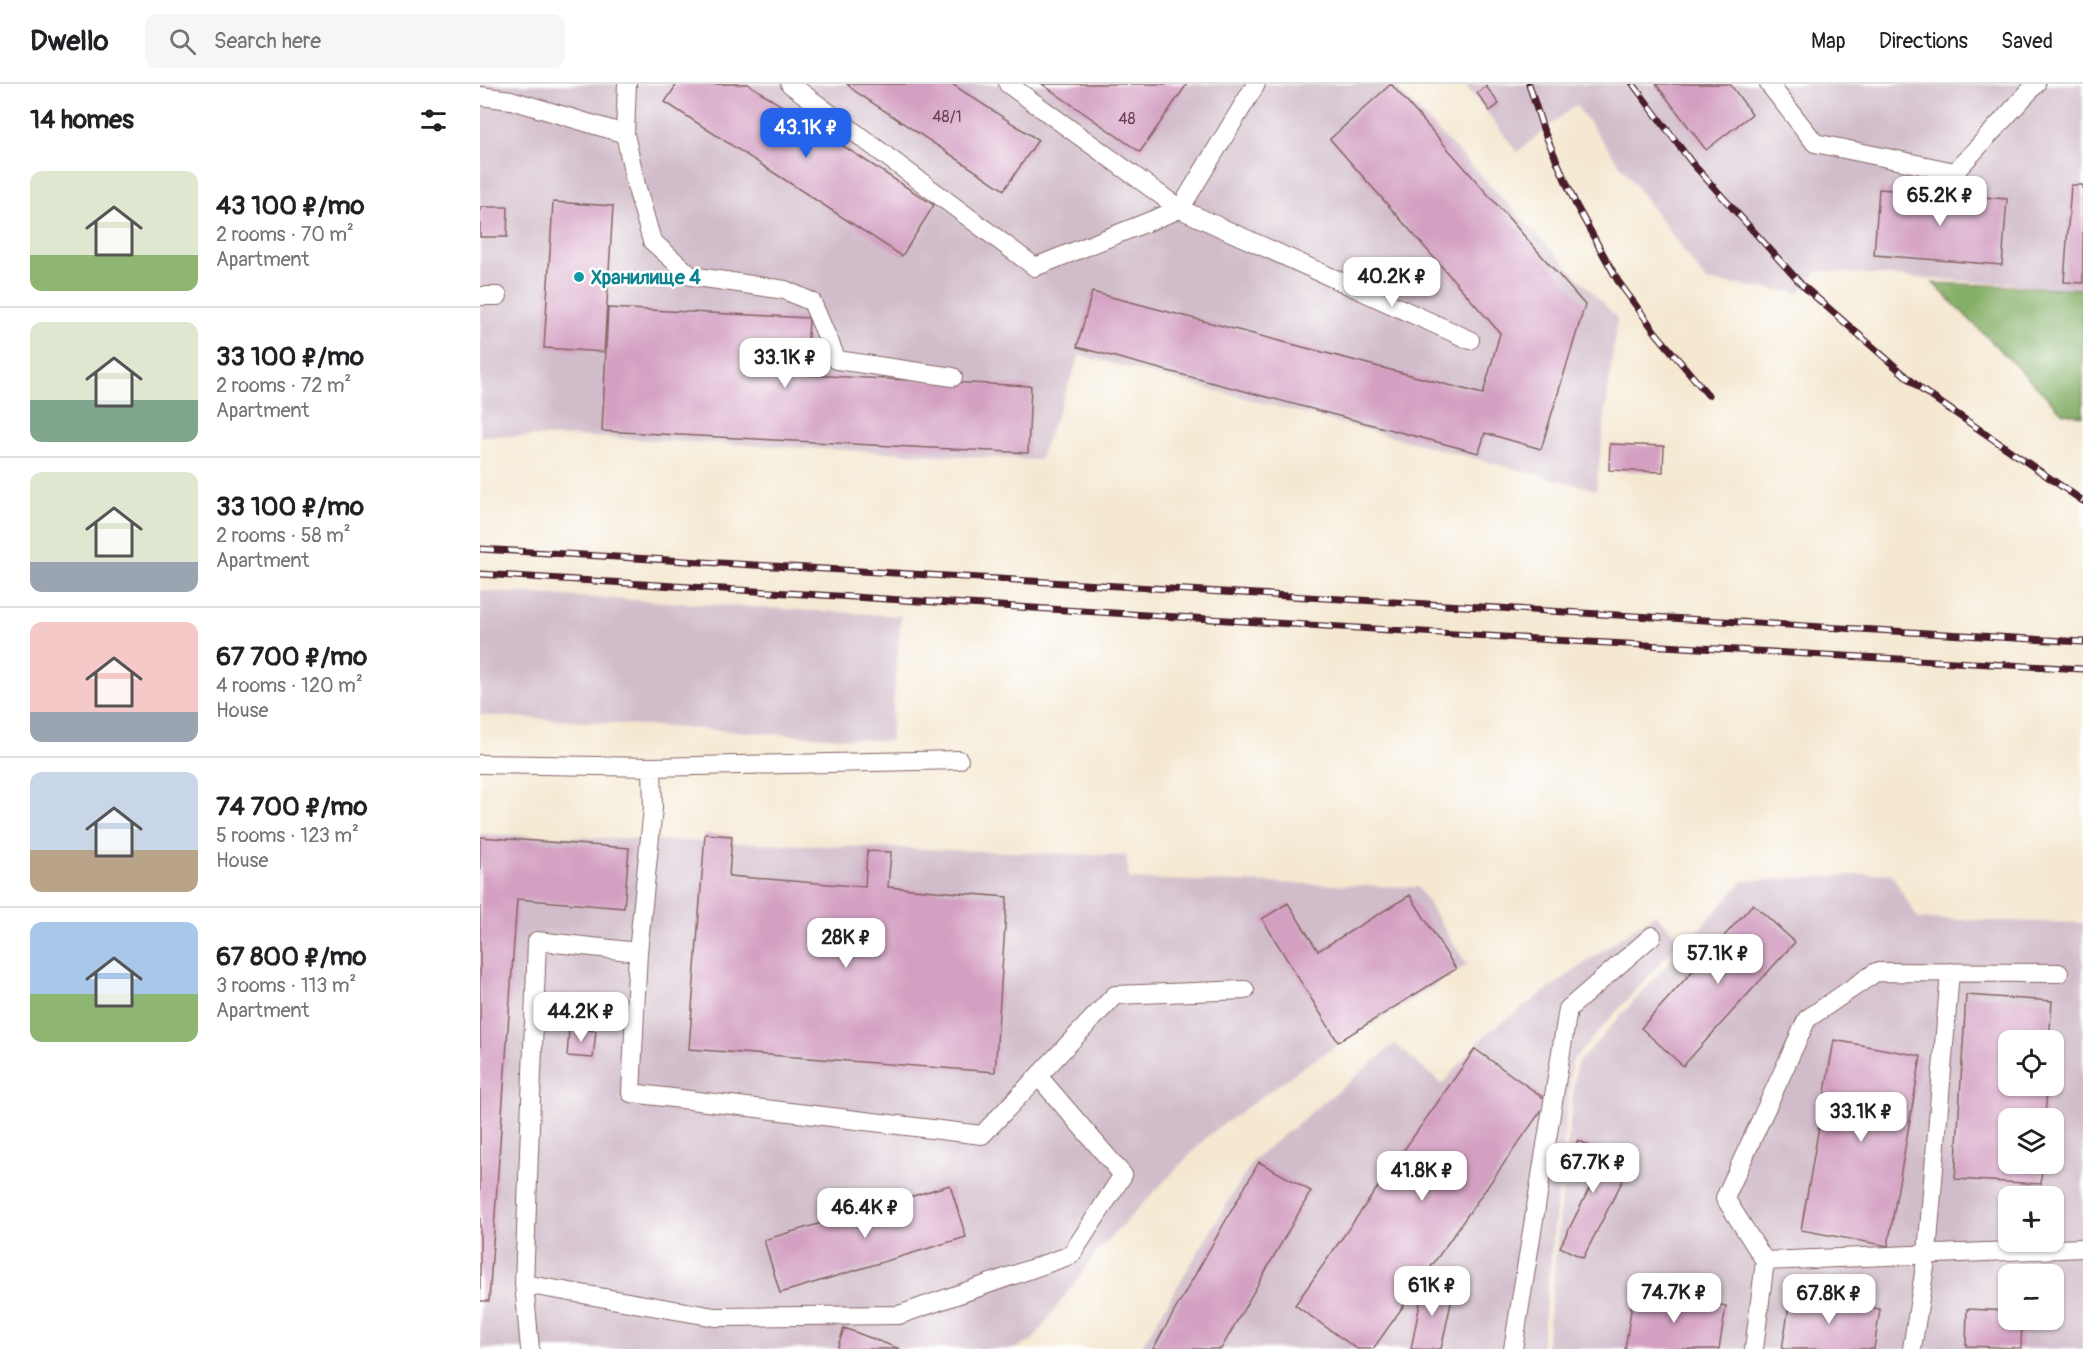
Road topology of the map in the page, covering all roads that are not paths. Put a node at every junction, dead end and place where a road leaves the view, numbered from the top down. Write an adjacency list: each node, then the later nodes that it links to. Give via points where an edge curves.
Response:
1 (627, 84): 8 (lane)
2 (789, 84): 9 (lane, via 1035,267)
3 (1008, 84): 9 (lane)
4 (1256, 84): 9 (lane)
5 (1769, 84): 6 (lane, via 1815,143 1955,172)
6 (2036, 84)
7 (480, 96): 8 (lane, via 511,100)
8 (625, 134): 13 (lane, via 652,241 692,276 785,290 812,302 837,360)
9 (1180, 209): 12 (lane)
10 (480, 296): 11 (lane)
11 (498, 296)
12 (1470, 340)
13 (953, 377)
14 (959, 760): 16 (lane)
15 (480, 764): 16 (lane)
16 (652, 767): 18 (lane, via 654,808)
17 (1653, 936): 28 (lane, via 1568,1009)
18 (638, 952): 22 (lane, via 631,1093 982,1135); 26 (lane, via 537,941)
19 (1950, 972): 20 (lane); 24 (lane); 25 (lane, via 1876,972 1807,1019 1725,1198)
20 (2059, 973)
21 (1245, 990): 22 (lane, via 1115,995)
22 (1038, 1076): 26 (lane, via 1123,1175 1071,1255 899,1315 715,1317)
23 (2083, 1248): 24 (lane)
24 (1927, 1254): 25 (lane); 30 (lane)
25 (1765, 1261): 29 (lane)
26 (524, 1284): 27 (lane)
27 (530, 1349)
28 (1513, 1349)
29 (1754, 1349)
30 (1912, 1349)

